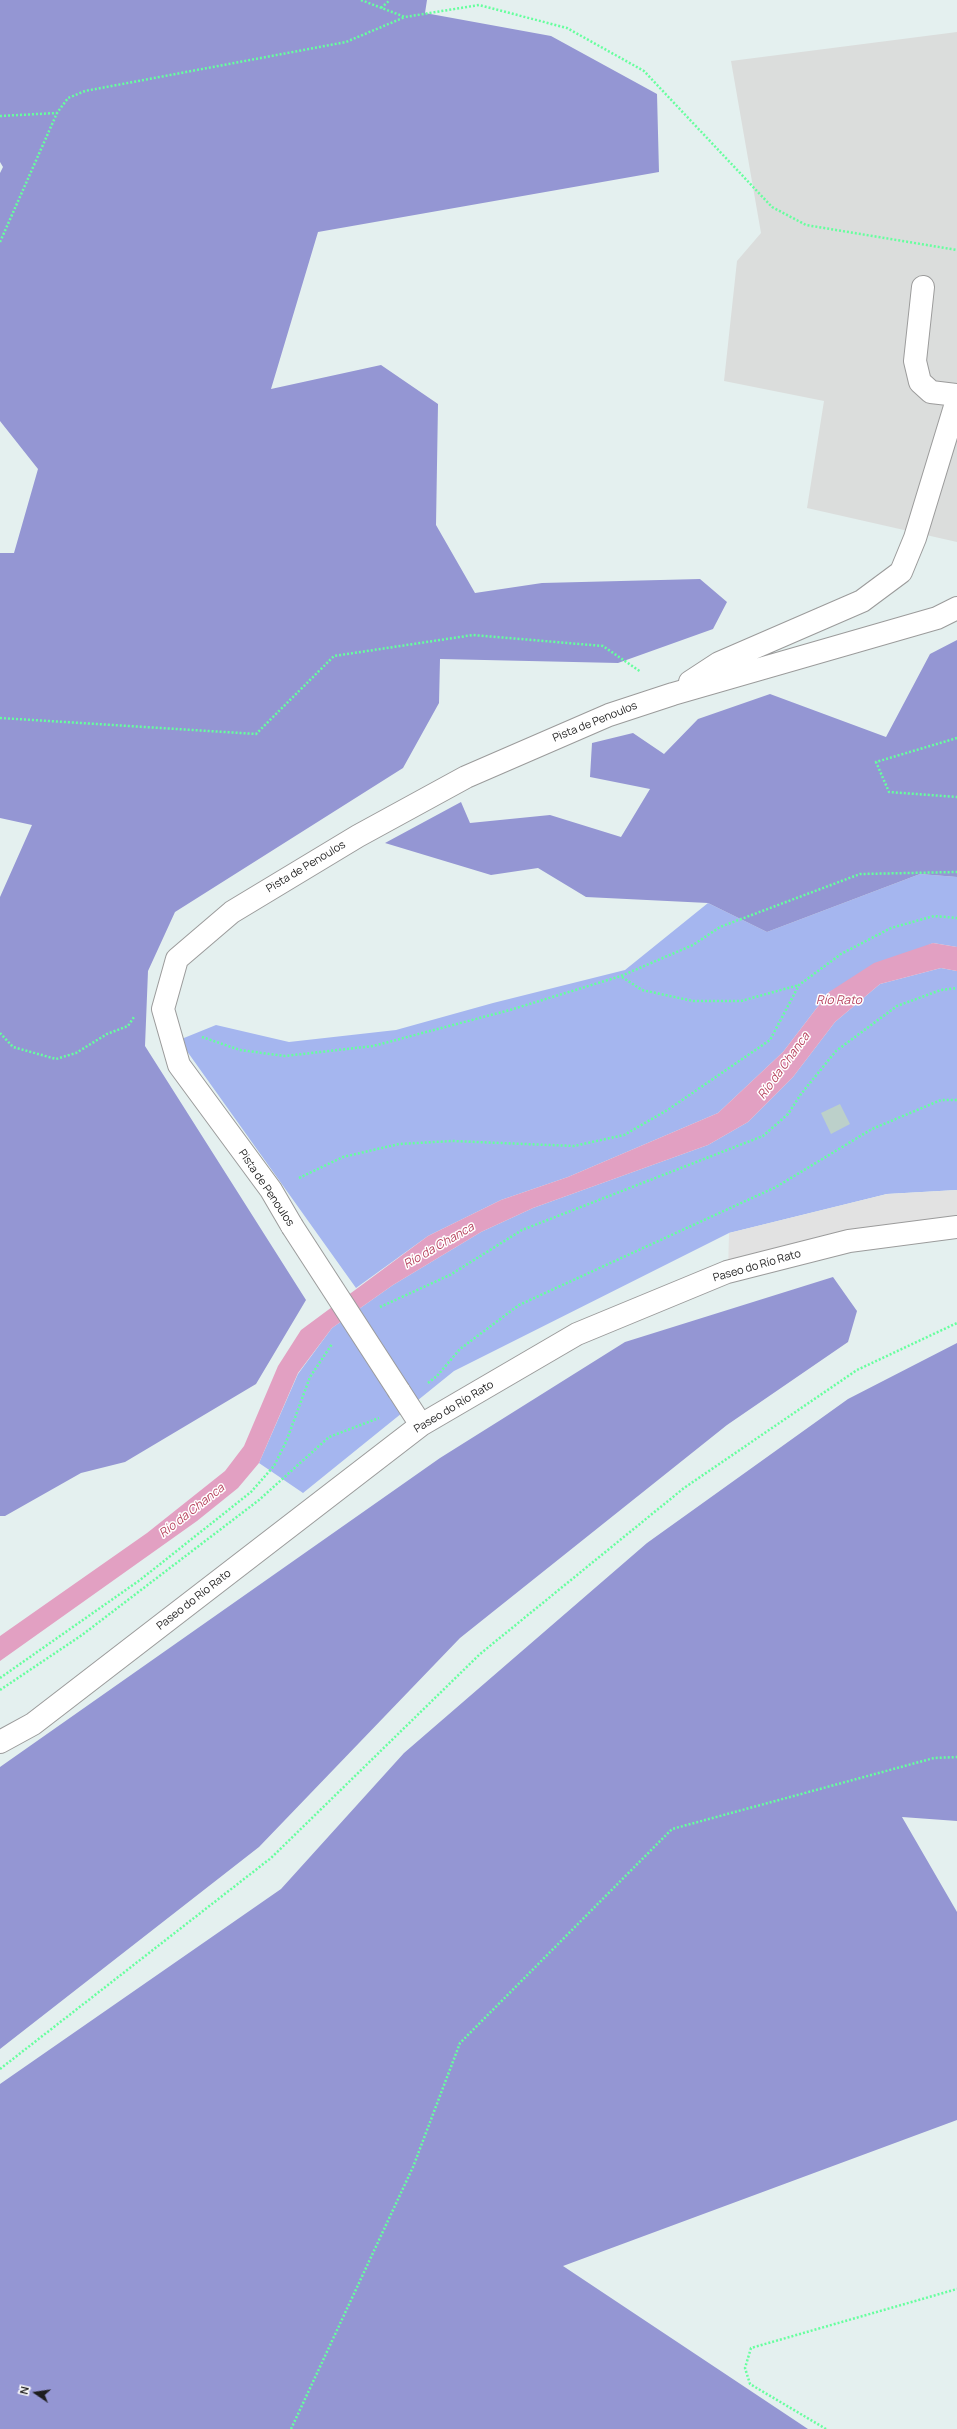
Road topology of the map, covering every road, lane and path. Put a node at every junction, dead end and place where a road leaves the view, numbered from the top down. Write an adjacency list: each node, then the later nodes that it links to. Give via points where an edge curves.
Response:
1 (361, 0): 3 (path)
2 (390, 0): 3 (path)
3 (382, 8): 4 (path)
4 (405, 17): 5 (path, via 346,42 85,91 68,98); 8 (path, via 479,5 567,28 644,71 772,207 806,225)
5 (56, 113): 6 (path); 7 (path)
6 (0, 116)
7 (0, 242)
8 (957, 250)
9 (923, 287): 10 (street, via 915,361 920,382 931,392)
10 (957, 396)
11 (957, 400): 13 (street, via 915,538 901,572 862,601 719,663)
12 (957, 608): 13 (street, Pista de Penoulos, via 937,618)
13 (673, 694): 14 (path, via 603,646 473,634 334,656 256,734); 22 (street, Pista de Penoulos, via 609,715 466,777 358,836 232,912 177,959)
14 (0, 718)
15 (957, 738): 16 (path, via 876,762 889,792)
16 (957, 797)
17 (957, 872): 19 (path, via 860,874 720,927 693,945)
18 (957, 918): 20 (path, via 934,916 891,928 841,954)
19 (621, 976): 20 (path, via 642,990 693,1001 741,1001); 22 (path, via 510,1010 372,1046 285,1056 240,1050 198,1035)
20 (799, 985): 24 (path, via 770,1040 668,1109 624,1135 574,1146 452,1141 399,1144 343,1157)
21 (957, 988): 26 (path, via 942,990 897,1006 836,1051 788,1114 763,1136 522,1230 450,1275)
22 (163, 1009): 23 (path, via 141,1007 128,1026 107,1034 76,1053 56,1059 13,1047); 24 (street, Pista de Penoulos, via 179,1065)
23 (0, 1033)
24 (271, 1190): 29 (street, Pista de Penoulos, bridge)
25 (957, 1227): 29 (street, Paseo do Río Rato, via 849,1241 728,1272 577,1334)
26 (378, 1308)
27 (957, 1323): 33 (path, via 857,1370 684,1488 480,1654 271,1858)
28 (337, 1338): 30 (path, via 310,1377 286,1442 274,1466 251,1492 140,1580)
29 (421, 1426): 31 (street, Paseo do Río Rato, via 33,1724)
30 (0, 1678)
31 (0, 1742)
32 (957, 1757): 35 (path, via 934,1758 672,1829 644,1857 460,2043 414,2166)
33 (0, 2069)
34 (957, 2289): 36 (path, via 751,2348 745,2368 750,2384)
35 (291, 2429)
36 (826, 2429)

